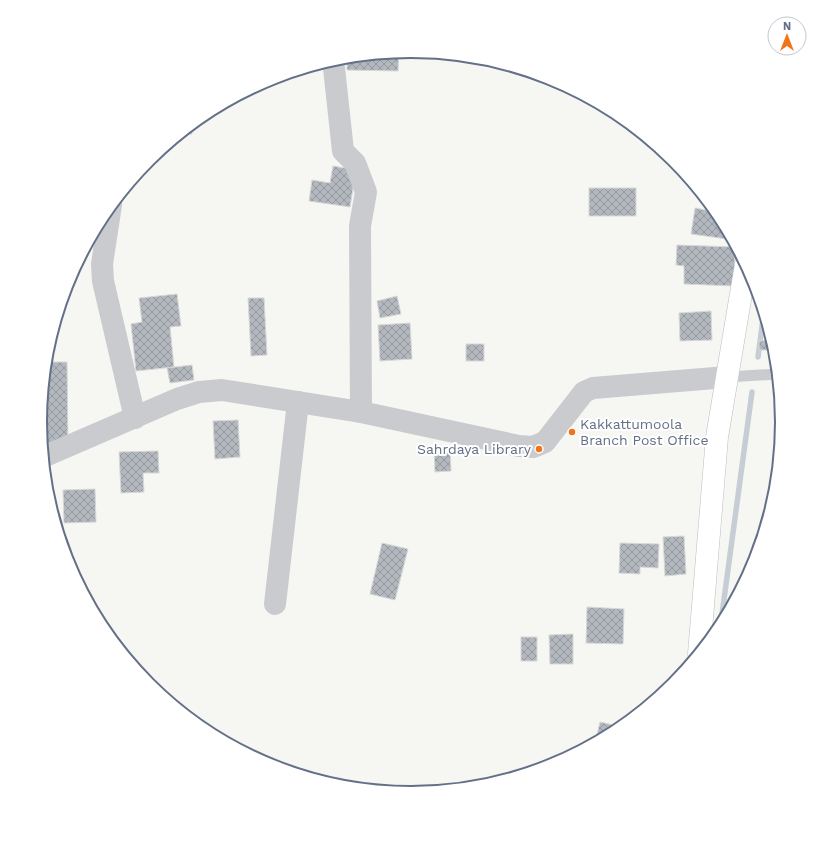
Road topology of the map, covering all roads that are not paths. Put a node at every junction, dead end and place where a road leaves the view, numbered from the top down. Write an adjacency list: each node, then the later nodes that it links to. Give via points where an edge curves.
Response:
1 (334, 66): 7 (street, via 343,151 355,163 366,192 360,226)
2 (109, 218): 8 (street, via 102,264 103,281)
3 (744, 275): 5 (main road)
4 (773, 374): 5 (lane)
5 (727, 377): 7 (street, via 593,388 584,392 545,442 533,446 519,446); 11 (main road, via 717,437)
6 (298, 402): 7 (street); 8 (street, via 222,390 199,392); 10 (street)
7 (361, 412)
8 (135, 418): 9 (street)
9 (49, 455)
10 (275, 604)
11 (700, 646)

